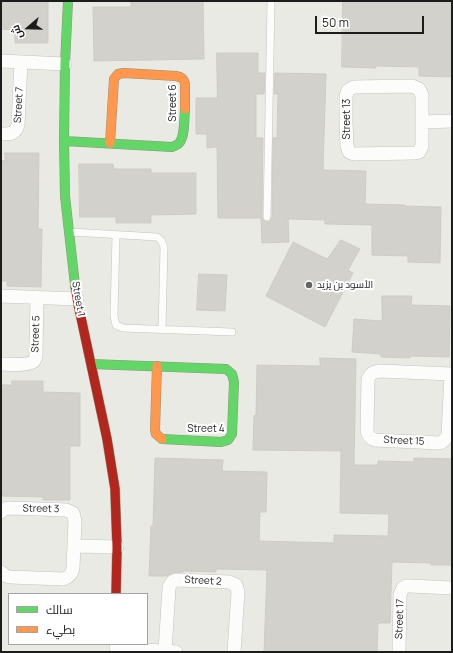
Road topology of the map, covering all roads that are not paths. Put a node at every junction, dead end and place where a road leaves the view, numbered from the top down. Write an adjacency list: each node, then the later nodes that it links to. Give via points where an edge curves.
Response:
1 (68, 1): 5 (street, Street 1)
2 (271, 1): 11 (lane)
3 (1, 61): 4 (street)
4 (21, 62): 5 (street); 8 (street, Street 7, via 17,130 11,134)
5 (65, 64): 9 (street, Street 1)
6 (452, 121): 7 (street)
7 (422, 122): 7 (street, Street 13, via 422,95 416,87 354,88 347,92 349,152 417,153 422,146)
8 (1, 134)
9 (64, 141): 10 (street, Street 6); 12 (street, Street 1, via 65,196)
10 (110, 143): 10 (street, Street 6, via 172,147 180,144 183,135 186,89 184,80 176,76 118,74 114,79)
11 (267, 217)
12 (69, 232): 13 (lane); 16 (street, Street 1)
13 (116, 235): 17 (lane, via 157,237 161,240 164,247); 17 (lane, via 116,325 123,328)
14 (1, 296): 15 (street)
15 (37, 297): 16 (street); 19 (street, Street 5, via 35,359 28,364)
16 (77, 299): 20 (street, Street 1)
17 (162, 330): 18 (lane)
18 (232, 332)
19 (1, 364)
20 (91, 364): 21 (street, Street 4); 25 (street, Street 1, via 115,489)
21 (157, 366): 21 (street, Street 4, via 230,371 234,382 231,438 221,442 163,439 156,434)
22 (451, 374): 22 (street, Street 15, via 380,370 372,373 368,379 367,430 371,439 439,443 445,440 448,435)
23 (1, 512): 24 (street, Street 3, via 10,508 70,511 75,521)
24 (75, 546): 25 (street); 26 (street, Street 3, via 72,573 67,578 10,577)
25 (117, 547): 28 (street, Street 1)
26 (1, 572)
27 (452, 588): 32 (street, Street 17, via 402,588)
28 (116, 593)
29 (116, 648): 30 (street, Street 2)
30 (170, 652): 31 (street, Street 2, via 169,588 174,580 178,580 229,582 236,585 238,592)
31 (234, 652)
32 (399, 652)

